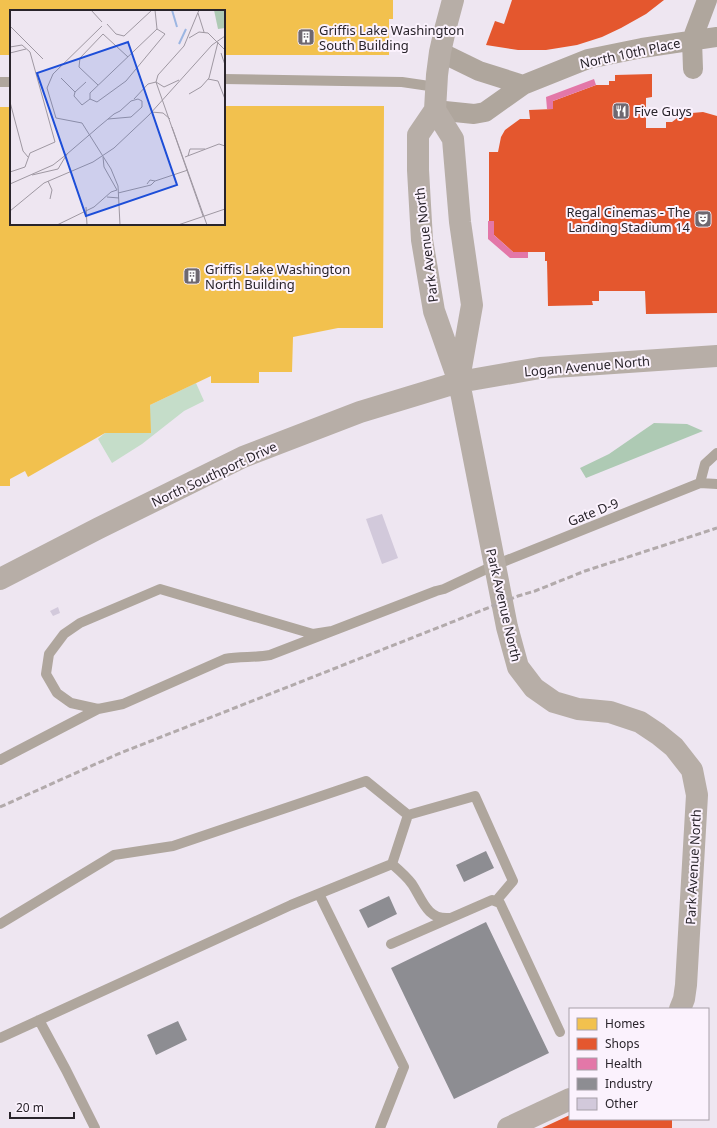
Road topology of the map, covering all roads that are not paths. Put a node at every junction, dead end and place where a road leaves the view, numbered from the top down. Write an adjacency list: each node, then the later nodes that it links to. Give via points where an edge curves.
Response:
1 (453, 0): 5 (street)
2 (707, 0): 4 (street)
3 (717, 36): 4 (street, North 10th Place)
4 (692, 40): 6 (street); 8 (street, North 10th Place, via 588,59)
5 (440, 52): 8 (street, via 479,71); 9 (street)
6 (693, 69)
7 (225, 79): 9 (lane, via 402,82)
8 (523, 85): 10 (street, North 10th Place, via 485,112 474,114)
9 (436, 87): 10 (street)
10 (435, 110): 12 (street, Park Avenue North, via 453,139 460,222 472,305); 12 (street, Park Avenue North, via 418,135 419,205 434,311)
11 (717, 356): 12 (street, Logan Avenue North, via 540,368)
12 (459, 382): 16 (street, Park Avenue North); 17 (street, North Southport Drive, via 360,412 243,457)
13 (717, 453): 14 (lane, via 705,464)
14 (700, 483): 15 (lane); 16 (lane, Gate D-9)
15 (717, 484)
16 (495, 565): 18 (lane, Gate D-9, via 444,588); 28 (street, Park Avenue North, via 518,667 534,688 554,702 578,709 610,712 640,722 674,746 692,770 697,795 686,985)
17 (2, 576)
18 (332, 631): 19 (lane, via 270,655 225,659 123,704); 19 (lane, via 313,634 160,590 80,623 64,634 49,654 46,674 57,693 70,703)
19 (98, 709): 20 (lane)
20 (0, 760)
21 (408, 815): 22 (lane); 24 (lane, via 475,796 513,881); 26 (lane, via 366,781 173,846 114,855)
22 (392, 864): 23 (lane); 25 (lane, via 412,884 428,911 437,916)
23 (319, 894): 29 (lane); 34 (lane, via 404,1067)
24 (496, 901): 25 (lane, via 492,900); 30 (lane, via 500,903)
25 (451, 918): 27 (lane)
26 (0, 924)
27 (391, 944)
28 (680, 1008)
29 (39, 1020): 31 (lane); 33 (lane)
30 (560, 1032)
31 (0, 1038)
32 (569, 1100): 35 (street, via 544,1117)
33 (95, 1128)
34 (380, 1128)
35 (508, 1128)

